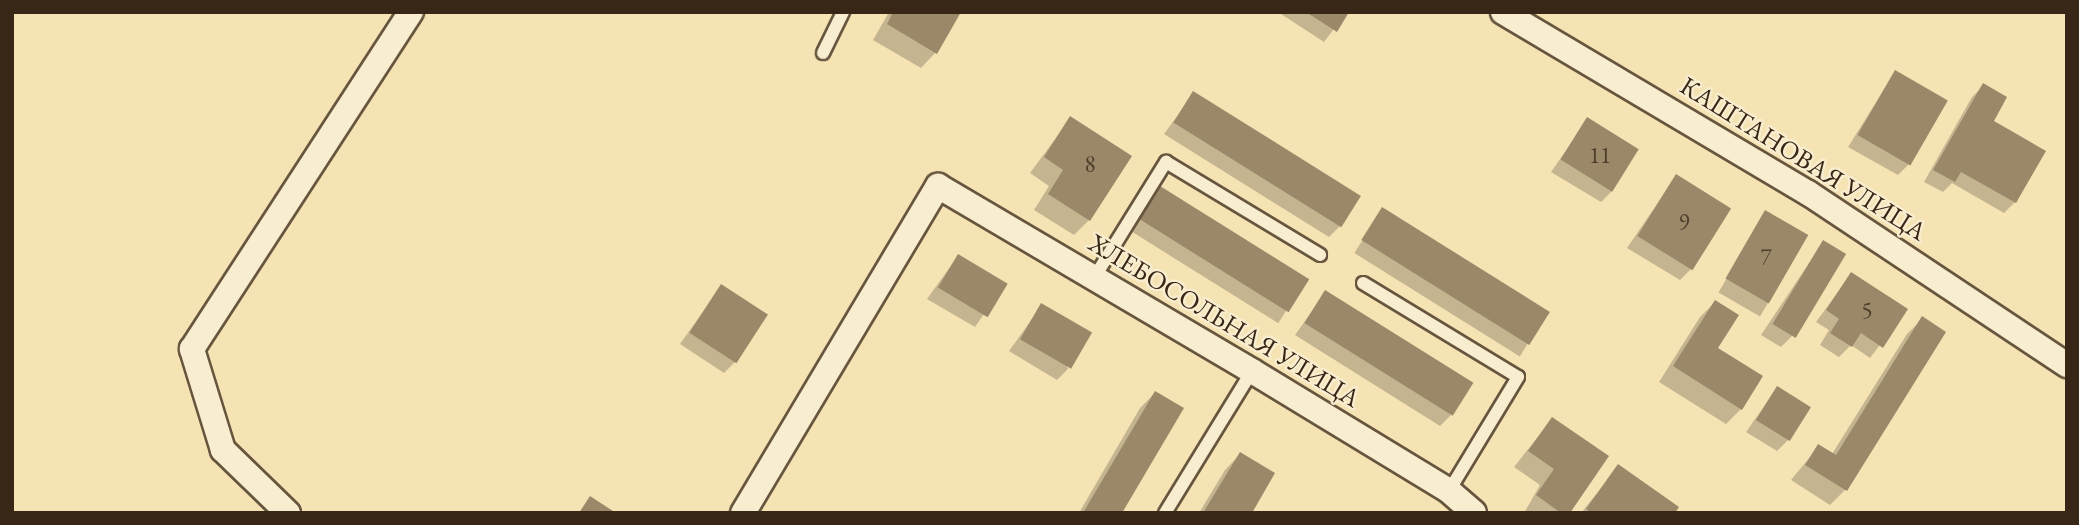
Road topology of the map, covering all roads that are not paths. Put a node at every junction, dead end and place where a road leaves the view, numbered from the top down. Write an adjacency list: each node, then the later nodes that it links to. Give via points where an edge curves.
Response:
1 (411, 12): 11 (street, via 192,349 223,450)
2 (843, 12): 4 (lane)
3 (1503, 12): 8 (street, КАШТАНОВАЯ УЛИЦА, via 1808,193)
4 (823, 52)
5 (1320, 255): 6 (lane, via 1166,162)
6 (1094, 278): 9 (street, ХЛЕБОСОЛЬНАЯ УЛИЦА); 12 (street, ХЛЕБОСОЛЬНАЯ УЛИЦА, via 938,186)
7 (1363, 282): 10 (lane, via 1518,377)
8 (2067, 365)
9 (1252, 371): 10 (street, ХЛЕБОСОЛЬНАЯ УЛИЦА); 13 (lane)
10 (1449, 491): 14 (street, ХЛЕБОСОЛЬНАЯ УЛИЦА)
11 (288, 513)
12 (743, 513)
13 (1165, 513)
14 (1474, 513)

